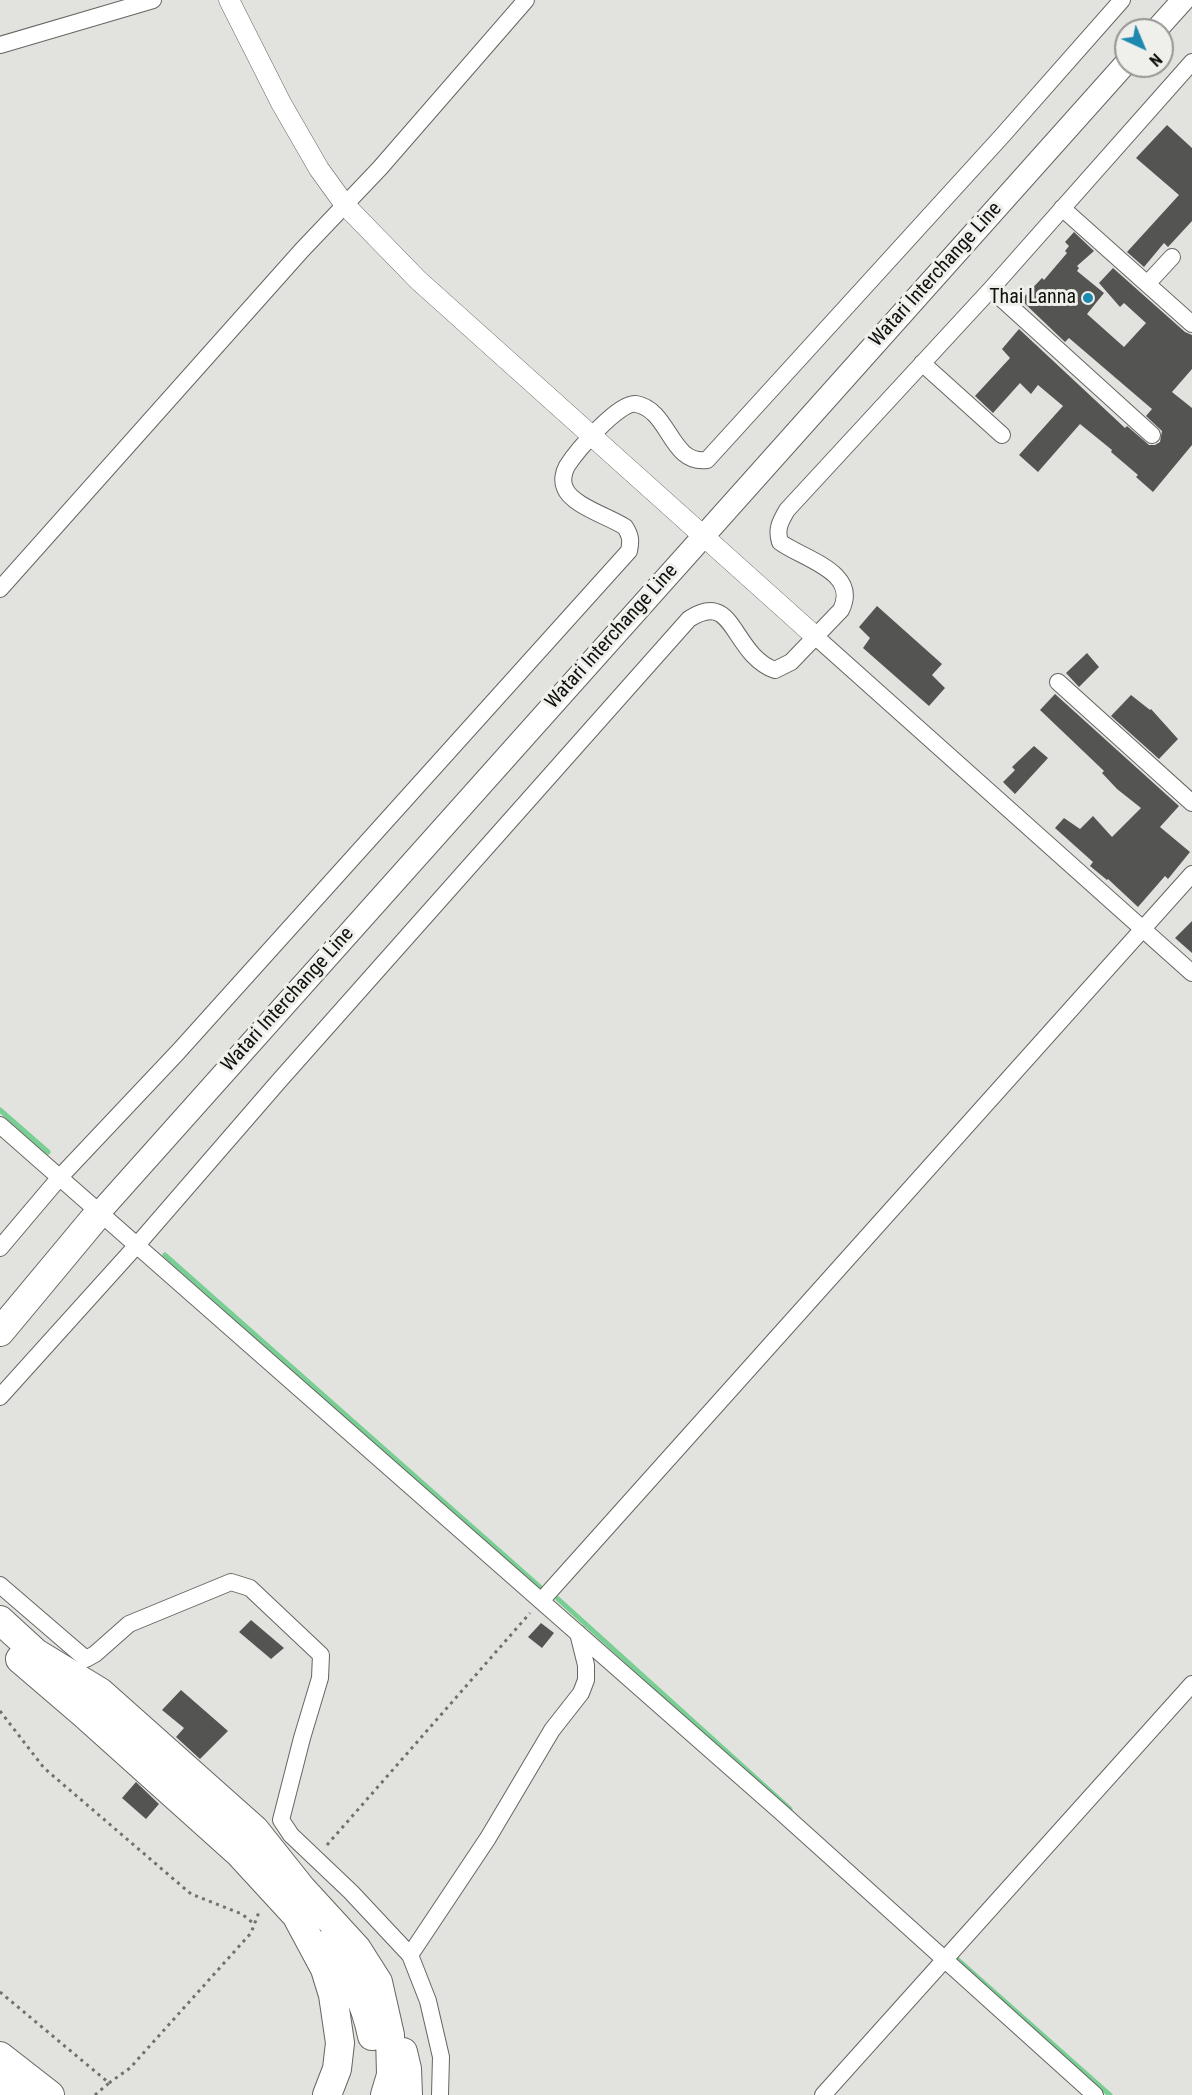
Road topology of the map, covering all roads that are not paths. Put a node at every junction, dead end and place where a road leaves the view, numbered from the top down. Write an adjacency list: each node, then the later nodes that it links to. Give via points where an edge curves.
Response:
1 (153, 0): 7 (street)
2 (229, 0): 10 (street, via 281,103)
3 (526, 0): 10 (street)
4 (1122, 0): 19 (street, via 707,460 690,459 683,454 653,413 636,404 627,404 612,414)
5 (1183, 0): 6 (main road)
6 (1167, 18)
7 (0, 45)
8 (1192, 62): 11 (street)
9 (1114, 76): 20 (main road, Watari Interchange Line)
10 (345, 205): 19 (street, via 418,280); 21 (street)
11 (1062, 208): 13 (street); 14 (street)
12 (1173, 257): 13 (street)
13 (1147, 284): 15 (street)
14 (991, 289): 16 (street); 18 (street)
15 (1192, 324)
16 (922, 363): 17 (street); 22 (street, via 779,522 780,542 832,572 843,587 841,610)
17 (1002, 435)
18 (1152, 435)
19 (593, 436): 20 (street); 29 (street, via 567,465 564,487 577,501 625,527 630,534 628,551 178,1052)
20 (703, 535): 22 (street); 30 (main road, Watari Interchange Line)
21 (0, 589)
22 (816, 637): 26 (street); 31 (street, via 791,662 775,670 751,655 719,613 705,612 689,619)
23 (1058, 682): 24 (street)
24 (1192, 803)
25 (1192, 874): 26 (street)
26 (1143, 928): 27 (street); 37 (street)
27 (1192, 973)
28 (0, 1125): 29 (street)
29 (60, 1177): 30 (street); 32 (street)
30 (99, 1213): 31 (street); 33 (highway); 34 (highway)
31 (137, 1245): 35 (street); 37 (street)
32 (0, 1248)
33 (0, 1314)
34 (0, 1332)
35 (0, 1397)
36 (0, 1586): 44 (street, via 86,1659 129,1624 231,1582 250,1588 321,1655 320,1678 281,1820 291,1836)
37 (541, 1600): 39 (street)
38 (0, 1620): 41 (highway)
39 (578, 1634): 44 (street, via 586,1665 581,1693 552,1730 488,1838); 45 (street)
40 (0, 1641): 41 (highway)
41 (31, 1659): 43 (highway, via 83,1713)
42 (1192, 1684): 45 (street)
43 (304, 1908): 46 (highway, via 357,1949); 51 (highway, via 335,2004 340,2043 337,2069); 52 (highway, via 340,1958 364,2003 373,2042)
44 (410, 1955): 55 (street, via 428,2001 441,2057)
45 (944, 1959): 56 (street); 57 (street)
46 (378, 1982): 53 (highway, via 390,2035 391,2075); 54 (highway, via 396,2027 407,2069)
47 (0, 2056): 50 (highway)
48 (0, 2083): 49 (highway)
49 (13, 2095)
50 (50, 2095)
51 (327, 2095)
52 (371, 2095)
53 (385, 2095)
54 (408, 2095)
55 (440, 2095)
56 (823, 2095)
57 (1095, 2095)

